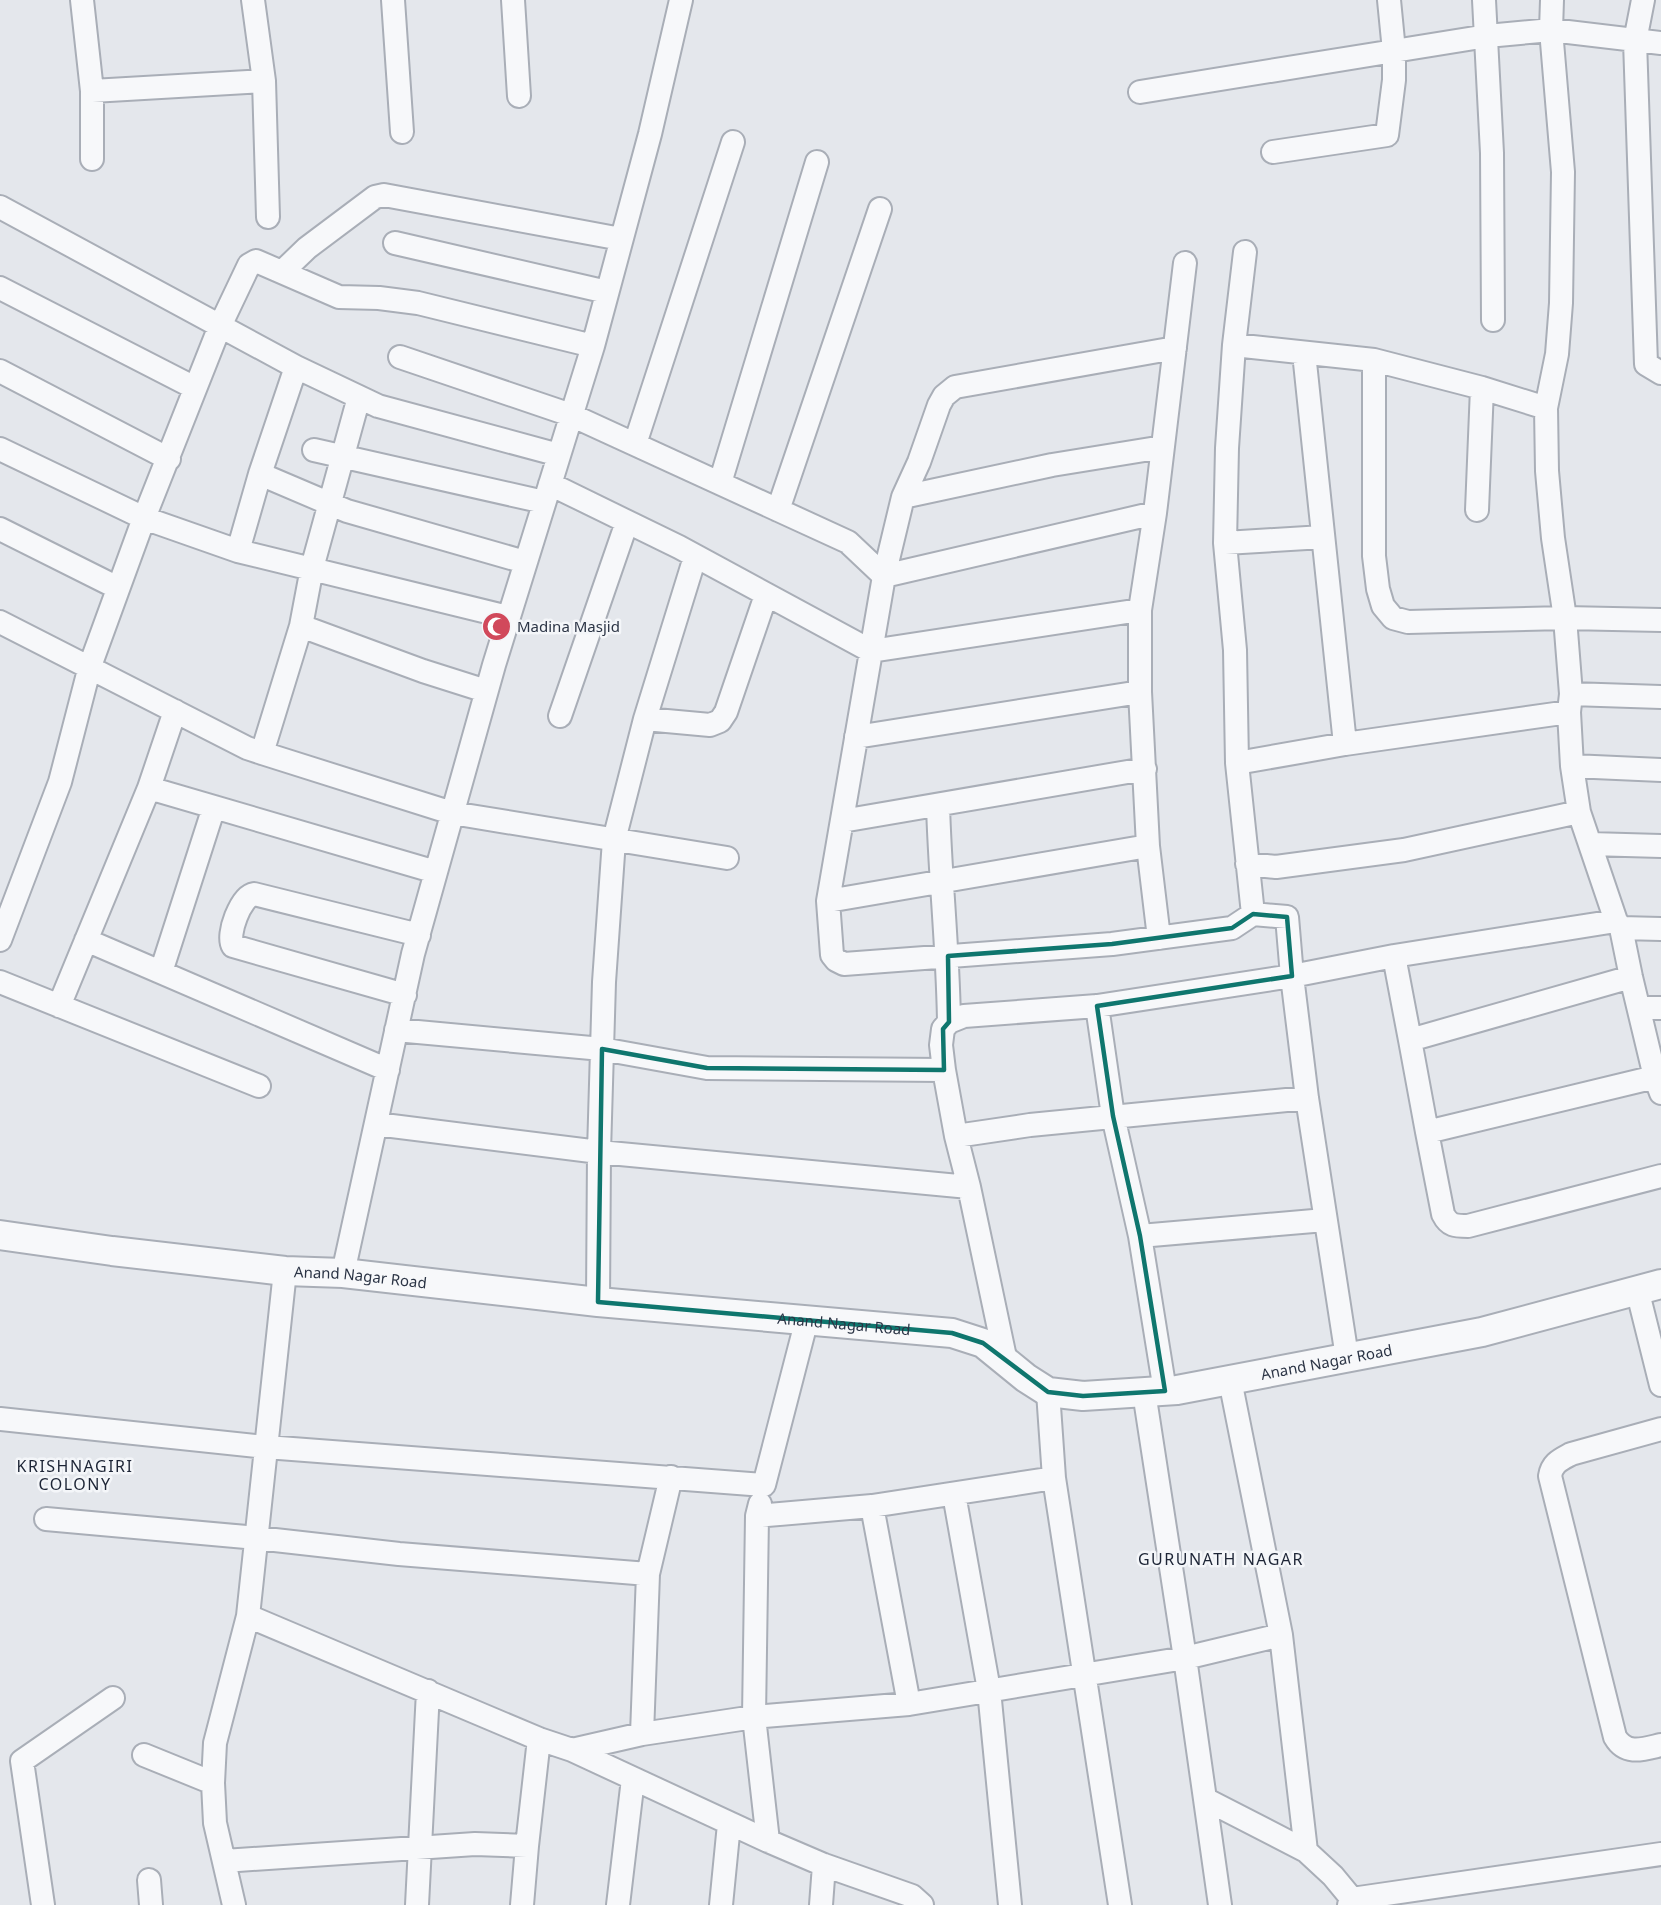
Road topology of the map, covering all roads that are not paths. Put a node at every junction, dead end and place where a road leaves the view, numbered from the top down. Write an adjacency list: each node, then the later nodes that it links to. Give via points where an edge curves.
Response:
1 (82, 0): 16 (street)
2 (253, 0): 15 (street)
3 (393, 0): 19 (street)
4 (513, 0): 18 (street)
5 (681, 0): 27 (street)
6 (1389, 0): 14 (street)
7 (1484, 0): 11 (street)
8 (1552, 0): 10 (street)
9 (1643, 0): 12 (street)
10 (1551, 30): 11 (street); 12 (street); 48 (street, via 1563,172 1561,303 1557,354)
11 (1487, 36): 14 (street); 34 (street)
12 (1635, 41): 13 (street); 44 (street, via 1646,363)
13 (1661, 43)
14 (1394, 51): 17 (street); 21 (street, via 1387,135)
15 (264, 81): 16 (street); 26 (street)
16 (92, 91): 22 (street)
17 (1140, 92)
18 (519, 96)
19 (402, 132)
20 (733, 142): 50 (street)
21 (1273, 152)
22 (92, 159)
23 (817, 162): 58 (street)
24 (0, 207): 35 (street)
25 (880, 209): 62 (street)
26 (268, 217)
27 (621, 239): 31 (street, via 384,195 375,197 307,248); 33 (street)
28 (395, 243): 33 (street)
29 (1245, 252): 36 (street)
30 (1185, 263): 38 (street)
31 (282, 272): 35 (street, via 256,261 249,265); 37 (street, via 339,297 407,301)
32 (0, 288): 45 (street)
33 (607, 292): 37 (street)
34 (1493, 320)
35 (220, 326): 42 (street); 45 (street)
36 (1234, 345): 39 (street); 69 (street)
37 (592, 346): 49 (street)
38 (1175, 348): 51 (street); 60 (street, via 956,387 939,405)
39 (1304, 353): 41 (street); 68 (street)
40 (400, 357): 49 (street)
41 (1374, 360): 46 (street); 79 (street, via 1374,555 1383,606 1393,618 1408,622)
42 (296, 367): 47 (street); 57 (street)
43 (0, 371): 56 (street)
44 (1661, 373)
45 (195, 388): 56 (street)
46 (1482, 388): 48 (street); 63 (street)
47 (359, 397): 54 (street, via 378,406); 55 (street)
48 (1546, 408): 79 (street, via 1553,538)
49 (571, 415): 50 (street); 54 (street)
50 (635, 444): 58 (street)
51 (1163, 447): 60 (street); 64 (street)
52 (0, 449): 65 (street)
53 (314, 450): 55 (street)
54 (559, 455): 59 (street)
55 (343, 457): 59 (street); 61 (street)
56 (169, 459): 65 (street)
57 (260, 474): 61 (street); 70 (street)
58 (720, 483): 62 (street)
59 (547, 493): 66 (street); 72 (street)
60 (903, 496): 74 (street)
61 (329, 503): 72 (street); 73 (street)
62 (778, 510): 74 (street, via 848,542)
63 (1477, 510)
64 (1155, 513): 74 (street); 77 (street)
65 (144, 518): 70 (street); 75 (street)
66 (627, 522): 71 (street); 90 (street)
67 (0, 529): 75 (street)
68 (1323, 537): 69 (street); 93 (street)
69 (1225, 543): 95 (street, via 1235,650)
70 (238, 550): 73 (street)
71 (696, 557): 76 (street); 91 (street)
72 (525, 562): 78 (street)
73 (312, 568): 78 (street); 82 (street)
74 (884, 576): 83 (street)
75 (118, 588): 84 (street)
76 (766, 596): 83 (street); 91 (street, via 720,721 710,725)
77 (1140, 610): 83 (street); 86 (street)
78 (508, 617): 85 (street)
79 (1565, 618): 80 (street); 88 (street)
80 (1661, 620)
81 (0, 623): 84 (street)
82 (301, 626): 85 (street); 94 (street)
83 (871, 651): 92 (street)
84 (90, 666): 89 (street); 119 (street, via 60,782)
85 (486, 691): 103 (street)
86 (1140, 692): 92 (street); 97 (street)
87 (1661, 697): 88 (street)
88 (1570, 703): 93 (street); 96 (street)
89 (175, 711): 94 (street); 99 (street)
90 (560, 716)
91 (645, 719): 105 (street)
92 (856, 737): 104 (street)
93 (1345, 744): 95 (street)
94 (262, 753): 103 (street)
95 (1237, 763): 110 (street)
96 (1572, 766): 98 (street); 102 (street)
97 (1145, 769): 100 (street); 107 (street)
98 (1661, 770)
99 (149, 788): 101 (street); 120 (street)
100 (938, 805): 104 (street); 112 (street)
101 (214, 807): 111 (street); 123 (street)
102 (1579, 812): 106 (street); 110 (street, via 1404,850 1276,867)
103 (452, 813): 105 (street); 111 (street)
104 (842, 821): 113 (street)
105 (614, 840): 109 (street); 134 (street)
106 (1590, 844): 108 (street); 115 (street)
107 (1148, 846): 112 (street); 118 (street)
108 (1661, 846)
109 (727, 858)
110 (1247, 864): 114 (street)
111 (436, 872): 117 (street)
112 (940, 882): 113 (street); 121 (street)
113 (828, 901): 121 (street, via 832,955 844,964)
114 (1253, 914): 118 (street, via 1232,928); 124 (street, via 1287,917)
115 (1619, 924): 116 (street); 122 (street); 125 (street)
116 (1661, 929)
117 (418, 935): 127 (street); 127 (street, via 254,894 243,900 230,935 233,946)
118 (1159, 938): 121 (street)
119 (0, 940)
120 (86, 940): 123 (street); 128 (street)
121 (948, 956): 131 (street)
122 (1394, 956): 124 (street); 133 (street)
123 (160, 972): 135 (street)
124 (1292, 975): 129 (street); 139 (street)
125 (1631, 978): 130 (street); 133 (street)
126 (0, 982): 128 (street)
127 (405, 995): 132 (street)
128 (59, 1006): 138 (street)
129 (1097, 1006): 131 (street, via 964,1017); 140 (street)
130 (1650, 1008): 137 (street)
131 (949, 1022): 136 (street, via 943,1029 941,1045)
132 (396, 1030): 134 (street); 135 (street)
133 (1410, 1040): 142 (street)
134 (602, 1049): 136 (street, via 707,1068); 144 (street)
135 (388, 1070): 141 (street)
136 (944, 1070): 143 (street)
137 (1657, 1074): 142 (street)
138 (259, 1086)
139 (1307, 1098): 140 (street); 147 (street)
140 (1113, 1116): 143 (street); 149 (street)
141 (376, 1125): 144 (street); 151 (street)
142 (1427, 1132): 145 (street, via 1443,1214 1454,1226 1468,1226)
143 (956, 1136): 146 (street)
144 (599, 1152): 146 (street); 153 (street)
145 (1661, 1176)
146 (969, 1187): 156 (street)
147 (1325, 1220): 149 (street); 155 (street)
148 (0, 1235): 150 (street, Anand Nagar Road)
149 (1140, 1236): 159 (street)
150 (285, 1271): 151 (street, Anand Nagar Road); 163 (street)
151 (343, 1273): 153 (street, Anand Nagar Road)
152 (1649, 1286): 155 (street, Anand Nagar Road, via 1482,1332); 158 (street)
153 (598, 1302): 154 (street, Anand Nagar Road)
154 (807, 1319): 156 (street, Anand Nagar Road, via 952,1333 983,1343); 166 (street)
155 (1347, 1358): 157 (street, Anand Nagar Road)
156 (1006, 1362): 160 (street, Anand Nagar Road)
157 (1230, 1380): 159 (street, Anand Nagar Road); 174 (street)
158 (1661, 1385)
159 (1154, 1391): 160 (street, Anand Nagar Road, via 1083,1396); 175 (street)
160 (1048, 1392): 165 (street)
161 (0, 1419): 163 (street)
162 (1661, 1429): 184 (street, via 1571,1454 1551,1468 1550,1476 1615,1737 1622,1747 1629,1749)
163 (266, 1447): 164 (street); 171 (street)
164 (671, 1477): 166 (street); 172 (street)
165 (1054, 1478): 167 (street); 176 (street)
166 (765, 1485): 169 (street)
167 (954, 1494): 168 (street); 177 (street)
168 (872, 1506): 169 (street); 180 (street)
169 (757, 1516): 181 (street)
170 (46, 1519): 171 (street)
171 (257, 1538): 172 (street); 173 (street)
172 (648, 1574): 182 (street)
173 (248, 1616): 178 (street); 188 (street, via 215,1743)
174 (1281, 1635): 175 (street); 194 (street)
175 (1185, 1658): 176 (street); 189 (street)
176 (1083, 1674): 177 (street); 210 (street)
177 (989, 1690): 180 (street); 209 (street)
178 (428, 1691): 183 (street); 193 (street)
179 (113, 1698): 200 (street, via 22,1761)
180 (909, 1704): 181 (street)
181 (754, 1717): 182 (street); 191 (street)
182 (642, 1734): 185 (street)
183 (539, 1738): 185 (street); 192 (street)
184 (1661, 1745)
185 (572, 1750): 187 (street)
186 (144, 1755): 188 (street)
187 (633, 1779): 190 (street); 205 (street)
188 (213, 1783): 196 (street, via 215,1823)
189 (1206, 1799): 194 (street); 211 (street)
190 (729, 1824): 191 (street); 206 (street)
191 (768, 1841): 197 (street)
192 (527, 1846): 193 (street); 204 (street)
193 (418, 1848): 196 (street); 203 (street)
194 (1306, 1851): 199 (street, via 1333,1876)
195 (1661, 1854): 199 (street)
196 (224, 1861): 202 (street)
197 (824, 1865): 207 (street); 208 (street, via 912,1896)
198 (149, 1880): 201 (street)
199 (1351, 1902)
200 (43, 1905)
201 (151, 1905)
202 (234, 1905)
203 (417, 1905)
204 (522, 1905)
205 (618, 1905)
206 (721, 1905)
207 (820, 1905)
208 (922, 1905)
209 (1010, 1905)
210 (1120, 1905)
211 (1220, 1905)

